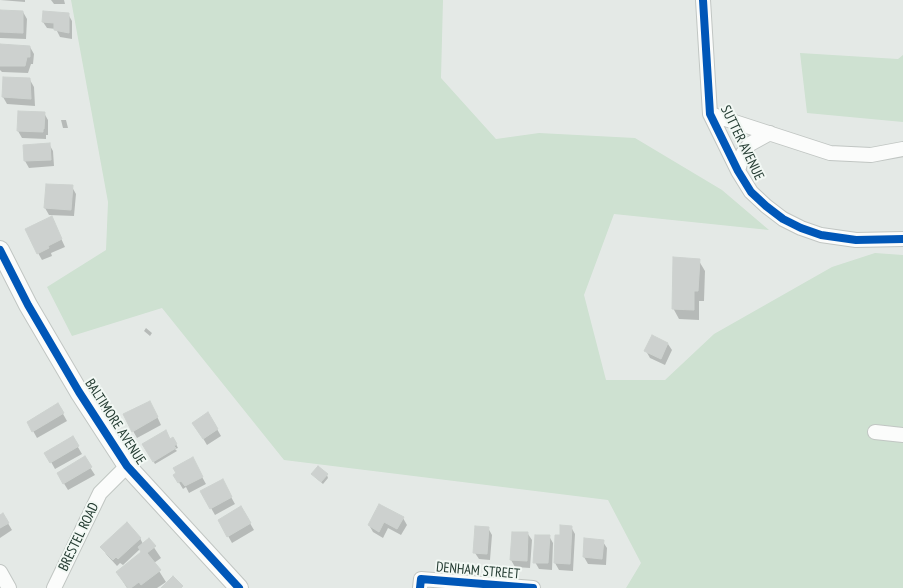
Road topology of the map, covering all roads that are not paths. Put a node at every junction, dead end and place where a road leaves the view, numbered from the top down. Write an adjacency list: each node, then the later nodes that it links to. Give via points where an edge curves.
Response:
1 (703, 0): 2 (street, SUTTER AVENUE)
2 (710, 114): 3 (street); 5 (street, SUTTER AVENUE)
3 (770, 133): 4 (street, via 830,153 871,155); 5 (street, via 750,144 743,153)
4 (903, 149)
5 (738, 171): 6 (street, SUTTER AVENUE, via 751,192 766,206 801,228 820,235 856,240)
6 (903, 239)
7 (0, 250): 10 (street, BALTIMORE AVENUE, via 74,384)
8 (876, 432): 9 (street)
9 (903, 435)
10 (127, 466): 14 (street, BRESTEL ROAD, via 100,493); 15 (street, BALTIMORE AVENUE)
11 (0, 572): 13 (street)
12 (420, 583): 16 (street, DENHAM STREET)
13 (10, 588)
14 (54, 588)
15 (239, 588)
16 (533, 588)

